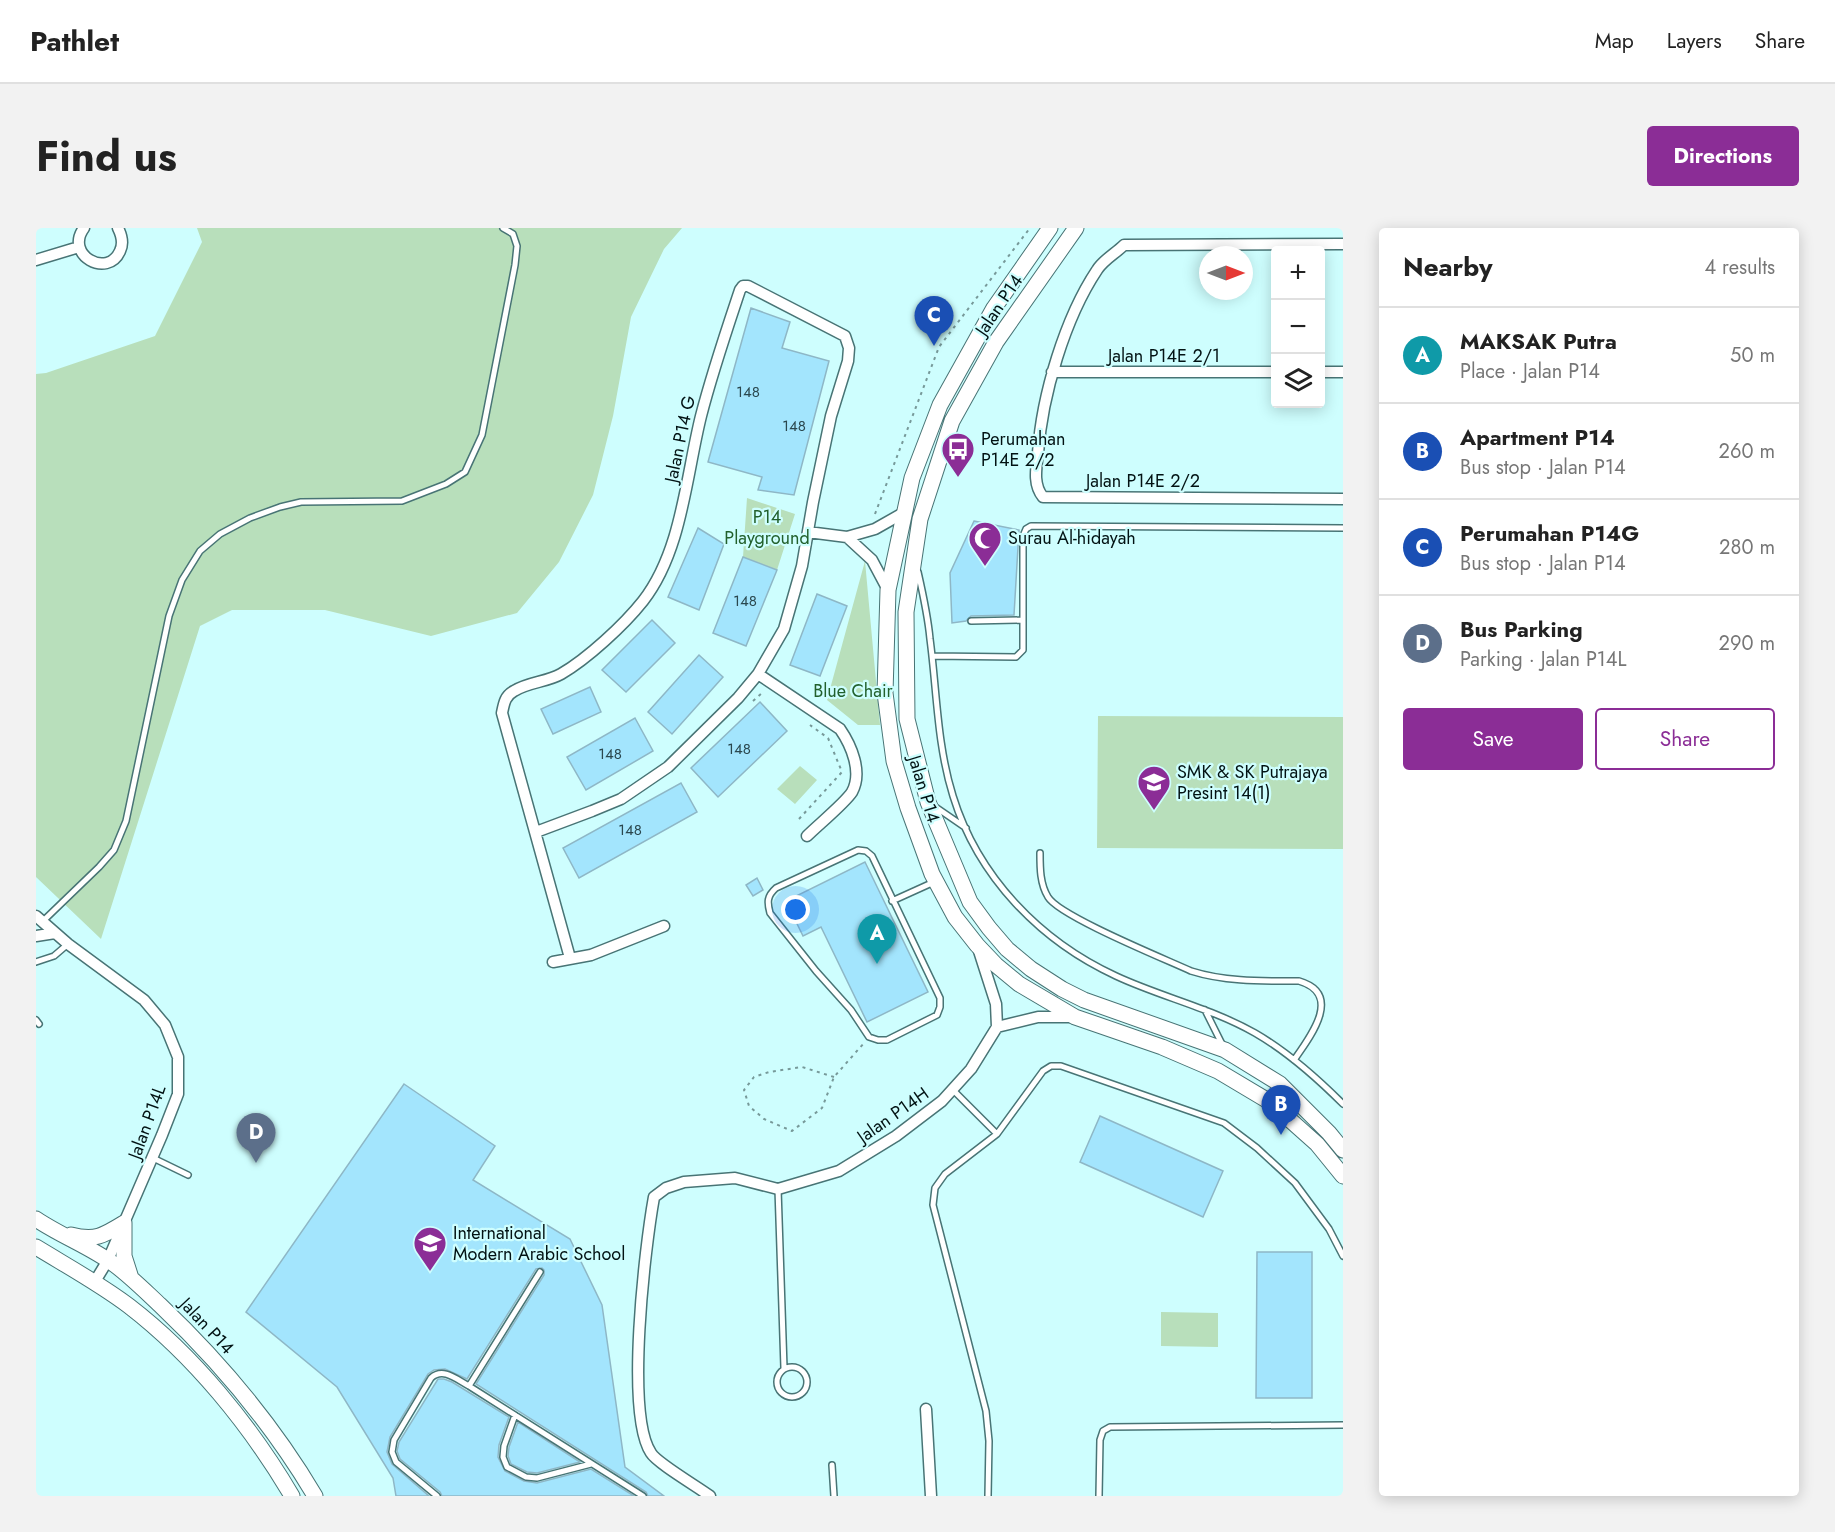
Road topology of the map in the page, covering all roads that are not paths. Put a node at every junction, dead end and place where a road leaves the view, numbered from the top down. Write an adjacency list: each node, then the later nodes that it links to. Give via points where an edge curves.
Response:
1 (84, 228): 7 (street)
2 (118, 228): 7 (street, via 123,242 113,260 93,262 86,259)
3 (503, 228): 31 (lane, via 513,234 517,246 515,265 482,435 465,472 402,501 301,502 280,507 220,534 200,551 182,580 169,616 126,821 114,850)
4 (1076, 228): 18 (main road, Jalan P14, via 996,342 952,421 920,519)
5 (1047, 230): 14 (main road, Jalan P14, via 994,308 940,405 912,478)
6 (1343, 244): 9 (street, Jalan P14E 2/2, via 1124,245 1099,267 1081,297)
7 (80, 247): 8 (street)
8 (36, 260)
9 (1052, 372): 10 (street, Jalan P14E 2/1); 13 (street, Jalan P14E 2/2, via 1039,428 1036,476 1037,489 1043,497)
10 (1271, 372)
11 (1325, 372): 12 (street)
12 (1343, 372)
13 (1343, 500)
14 (904, 512): 17 (street, via 875,529); 19 (main road, Jalan P14)
15 (1343, 528): 20 (lane, via 1031,526 1023,536)
16 (808, 532): 17 (street); 23 (street, Jalan P14 G, via 784,629); 26 (street, Jalan P14 G, via 849,348 845,336 743,286 713,370 684,503 660,572 645,599 625,622 561,674 514,691 504,700 502,713)
17 (847, 537): 19 (street, via 872,560)
18 (914, 556): 22 (lane); 24 (main road, Jalan P14, via 906,612 907,719)
19 (888, 590): 29 (main road, Jalan P14, via 885,693 894,761)
20 (1023, 620): 21 (lane); 22 (lane, via 1023,650 1016,657)
21 (971, 621)
22 (932, 656): 25 (lane, via 944,761)
23 (758, 674): 26 (street, Jalan P14 G, via 668,767 621,799); 27 (street, via 840,729 856,765 852,791)
24 (928, 802): 25 (lane); 43 (main road, Jalan P14, via 970,902 1007,949 1038,974 1084,1000)
25 (966, 828): 40 (lane, via 1000,888 1055,939 1117,976)
26 (536, 832): 37 (street, Jalan P14 G)
27 (807, 836)
28 (1040, 853): 44 (lane, via 1041,878 1049,899 1076,918 1207,976 1310,984 1322,1002 1321,1015)
29 (936, 881): 30 (lane); 36 (main road, Jalan P14, via 955,917)
30 (892, 901): 30 (lane, via 940,1007 937,1015 887,1040 878,1040 869,1037 770,913 767,903 776,888 858,850 866,850 872,856)
31 (39, 919): 33 (street, Jalan P14L)
32 (664, 926): 37 (street, via 591,955)
33 (55, 933): 34 (street); 35 (street, Jalan P14L)
34 (36, 936)
35 (68, 944): 38 (lane, via 54,956); 49 (street, Jalan P14L, via 144,1000 165,1025 178,1057 178,1094)
36 (977, 945): 41 (main road, Jalan P14, via 1019,984); 42 (street, via 996,1004)
37 (570, 958): 39 (street)
38 (36, 962)
39 (553, 962)
40 (1205, 1010): 43 (lane); 44 (lane, via 1253,1032)
41 (1075, 1017): 42 (street, via 1038,1017); 51 (main road, Jalan P14, via 1162,1047 1227,1076 1270,1102 1317,1144)
42 (997, 1027): 45 (street, Jalan P14H, via 971,1069)
43 (1225, 1050): 48 (main road, Jalan P14, via 1280,1084)
44 (1294, 1060): 46 (lane)
45 (952, 1089): 47 (lane); 52 (street, Jalan P14H, via 896,1136 839,1171)
46 (1343, 1104)
47 (997, 1134): 57 (lane, via 1042,1071 1051,1066 1061,1066 1213,1119 1257,1148 1295,1183 1329,1229); 76 (lane, via 945,1174 935,1188 933,1205 986,1411)
48 (1343, 1150)
49 (153, 1158): 50 (lane); 54 (street, Jalan P14L)
50 (188, 1175)
51 (1343, 1176)
52 (778, 1189): 62 (lane); 73 (street, via 735,1178 684,1182 654,1197 646,1241 638,1363 641,1428 652,1455)
53 (36, 1219): 55 (main road, Jalan P14)
54 (124, 1223): 55 (main road, via 103,1236 86,1238); 58 (street, Jalan P14L); 60 (main road, via 124,1256)
55 (53, 1231): 58 (main road, Jalan P14)
56 (36, 1247): 61 (main road, Jalan P14)
57 (1343, 1256)
58 (108, 1260): 60 (main road, Jalan P14); 61 (street, Jalan P14L)
59 (540, 1272): 63 (lane)
60 (131, 1278): 70 (main road, Jalan P14, via 187,1331 256,1410 295,1461)
61 (94, 1283): 69 (main road, Jalan P14, via 129,1306 210,1383 273,1463)
62 (784, 1368): 62 (lane, via 794,1366 806,1376 806,1387 800,1395 790,1397 778,1390 777,1376)
63 (469, 1386): 65 (lane); 71 (lane, via 436,1373 394,1440 392,1452 396,1462)
64 (926, 1409): 75 (street)
65 (515, 1415): 67 (lane); 67 (lane, via 504,1446 507,1467 537,1478)
66 (1343, 1425): 77 (lane, via 1110,1427 1103,1431 1100,1440)
67 (592, 1464): 72 (lane)
68 (832, 1465): 74 (lane)
69 (292, 1496)
70 (315, 1496)
71 (436, 1496)
72 (643, 1496)
73 (710, 1496)
74 (834, 1496)
75 (931, 1496)
76 (988, 1496)
77 (1099, 1496)

